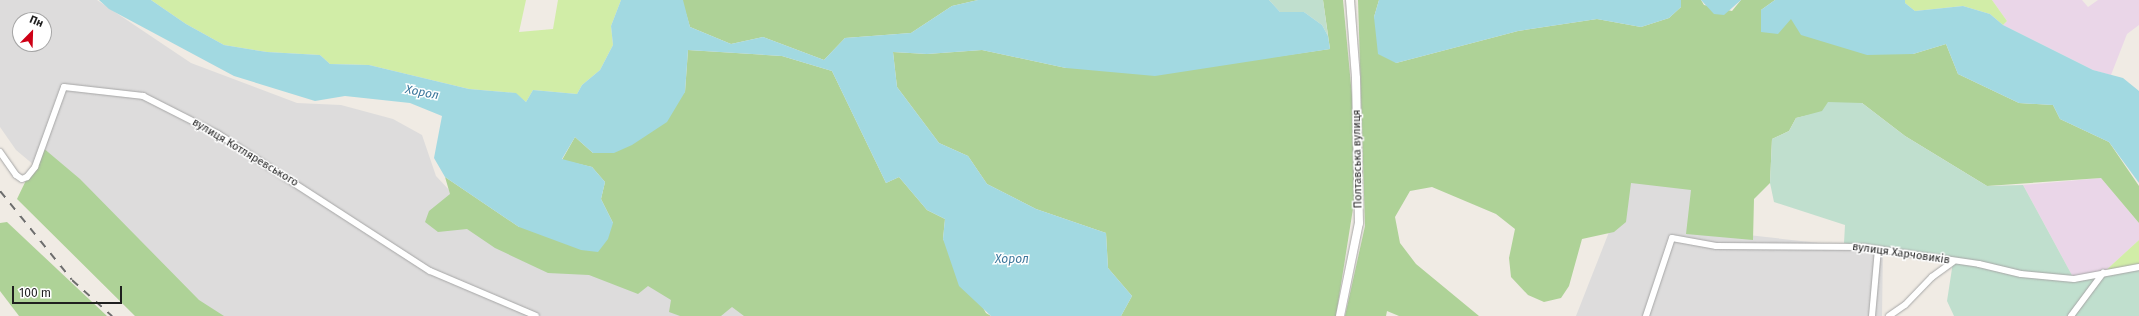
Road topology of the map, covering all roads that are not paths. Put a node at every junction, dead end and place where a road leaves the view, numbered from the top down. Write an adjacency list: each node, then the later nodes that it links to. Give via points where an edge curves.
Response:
1 (1350, 0): 8 (street, Полтавська вулиця, via 1356,78 1359,223)
2 (0, 152): 7 (street, вулиця Котляревського, via 16,175 22,179 27,177 35,167 64,87 143,96 218,134 430,271)
3 (1878, 249): 4 (street, вулиця Харчовиків); 9 (street, вулиця Харчовиків, via 1716,246 1672,238); 10 (street)
4 (1953, 262): 6 (street, вулиця Харчовиків, via 1978,264 2021,274 2074,279); 11 (street, via 1932,277 1905,305)
5 (2139, 267): 6 (street, вулиця Харчовиків)
6 (2103, 273): 12 (street)
7 (536, 316)
8 (1340, 316)
9 (1646, 316)
10 (1872, 316)
11 (1889, 316)
12 (2070, 316)

